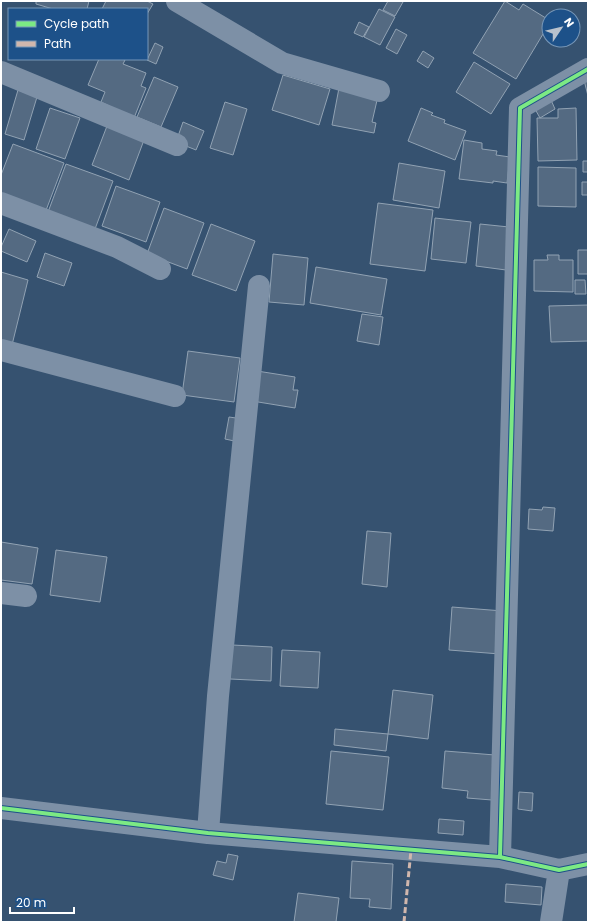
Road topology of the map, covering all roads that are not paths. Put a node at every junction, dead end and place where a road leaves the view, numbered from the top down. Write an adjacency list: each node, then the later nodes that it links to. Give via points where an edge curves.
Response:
1 (177, 1): 4 (street, via 282,63)
2 (588, 70): 15 (street, via 520,108)
3 (1, 72): 5 (street)
4 (379, 91)
5 (177, 145)
6 (1, 203): 7 (street, via 117,247)
7 (160, 269)
8 (259, 286): 14 (street, via 219,688)
9 (1, 350): 10 (street)
10 (175, 396)
11 (1, 592): 12 (street)
12 (26, 596)
13 (1, 808): 14 (street)
14 (208, 833): 15 (street)
15 (500, 858): 17 (street)
16 (588, 864): 17 (street)
17 (559, 870): 18 (street)
18 (551, 922)

